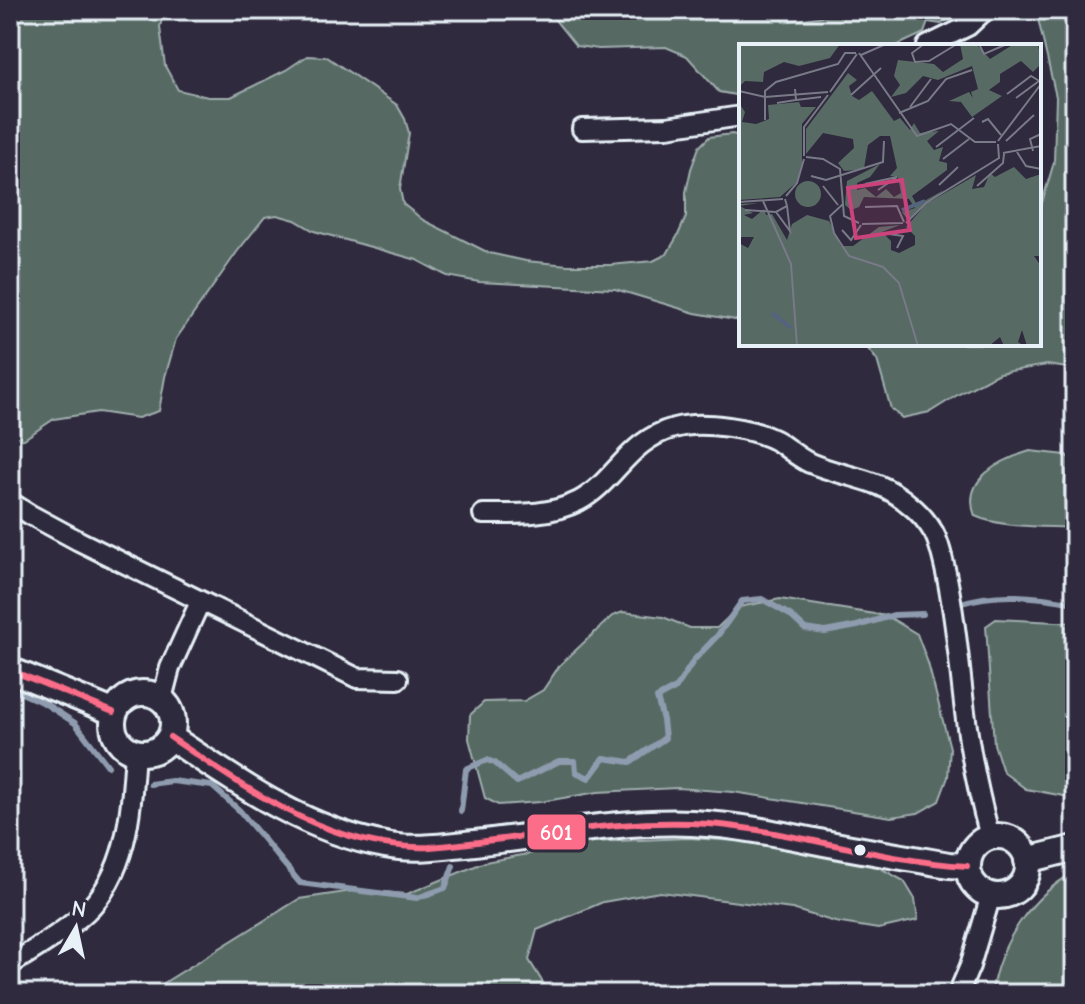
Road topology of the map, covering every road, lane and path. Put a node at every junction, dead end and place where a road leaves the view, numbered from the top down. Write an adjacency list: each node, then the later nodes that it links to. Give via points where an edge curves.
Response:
1 (985, 10): 2 (street, via 968,26)
2 (931, 44)
3 (739, 116): 4 (street, via 667,127)
4 (582, 129)
5 (10, 502): 7 (street)
6 (483, 514): 14 (street, via 544,513 579,501 657,433 695,424 763,436 809,463 873,481 897,495 935,534 943,560 970,745)
7 (200, 602): 9 (street, via 357,678); 10 (street)
8 (10, 670): 11 (street)
9 (398, 679)
10 (162, 699): 11 (street, via 136,693); 12 (street, via 173,717)
11 (113, 712): 13 (street, via 117,738)
12 (170, 737): 13 (street, via 157,749); 17 (street, via 299,818 387,846 424,848 632,823 693,823)
13 (135, 752): 19 (street, via 126,840 115,870 86,912)
14 (990, 837): 16 (street, via 1014,840); 17 (street, via 974,848)
15 (1075, 848): 16 (street)
16 (1027, 860): 18 (street, via 1021,886 1007,895)
17 (967, 866): 18 (street, via 974,885)
18 (991, 895): 20 (street)
19 (10, 965)
20 (958, 994)

